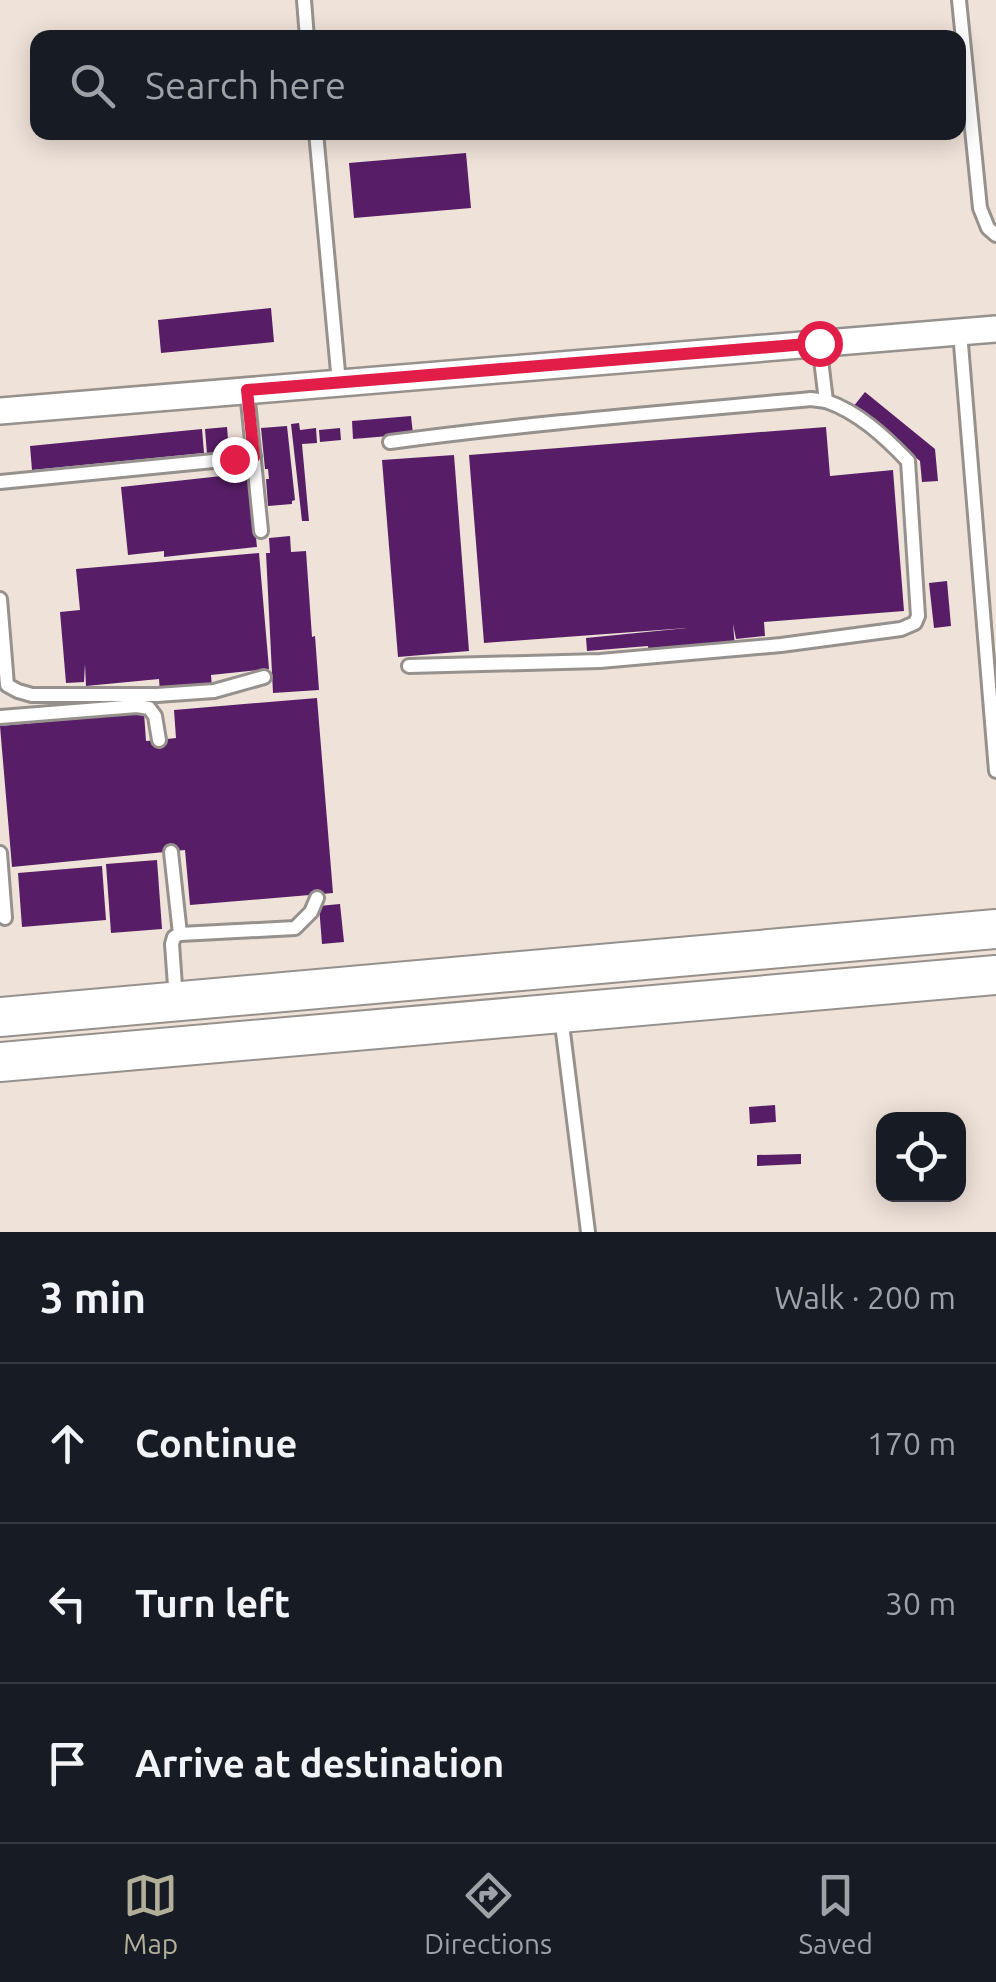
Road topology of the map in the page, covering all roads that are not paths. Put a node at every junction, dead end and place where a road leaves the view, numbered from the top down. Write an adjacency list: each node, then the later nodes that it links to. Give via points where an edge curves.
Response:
1 (304, 0): 3 (lane)
2 (960, 0): 4 (lane)
3 (306, 30)
4 (963, 30)
5 (966, 62): 7 (lane, via 980,208)
6 (317, 140): 11 (lane)
7 (996, 234)
8 (996, 329): 9 (street)
9 (960, 332): 10 (street); 24 (lane)
10 (819, 343): 11 (street); 13 (lane)
11 (339, 383): 12 (street)
12 (247, 390): 14 (street); 16 (lane)
13 (826, 401): 15 (lane); 20 (lane, via 871,426 908,461 915,623 782,645 618,660)
14 (0, 411)
15 (390, 442)
16 (254, 457): 17 (lane); 18 (lane)
17 (0, 482)
18 (261, 531)
19 (0, 599): 21 (lane, via 7,685 18,692 157,695)
20 (408, 666)
21 (264, 677)
22 (0, 716): 23 (lane, via 138,706 155,716)
23 (159, 740)
24 (996, 771)
25 (171, 852): 30 (lane)
26 (0, 853): 28 (lane)
27 (317, 898): 30 (lane, via 295,928)
28 (5, 918)
29 (995, 930): 32 (main road)
30 (180, 934): 32 (lane, via 172,944)
31 (996, 975): 33 (main road)
32 (176, 1002): 34 (main road)
33 (560, 1014): 35 (main road); 36 (lane)
34 (0, 1017)
35 (0, 1062)
36 (588, 1232)

